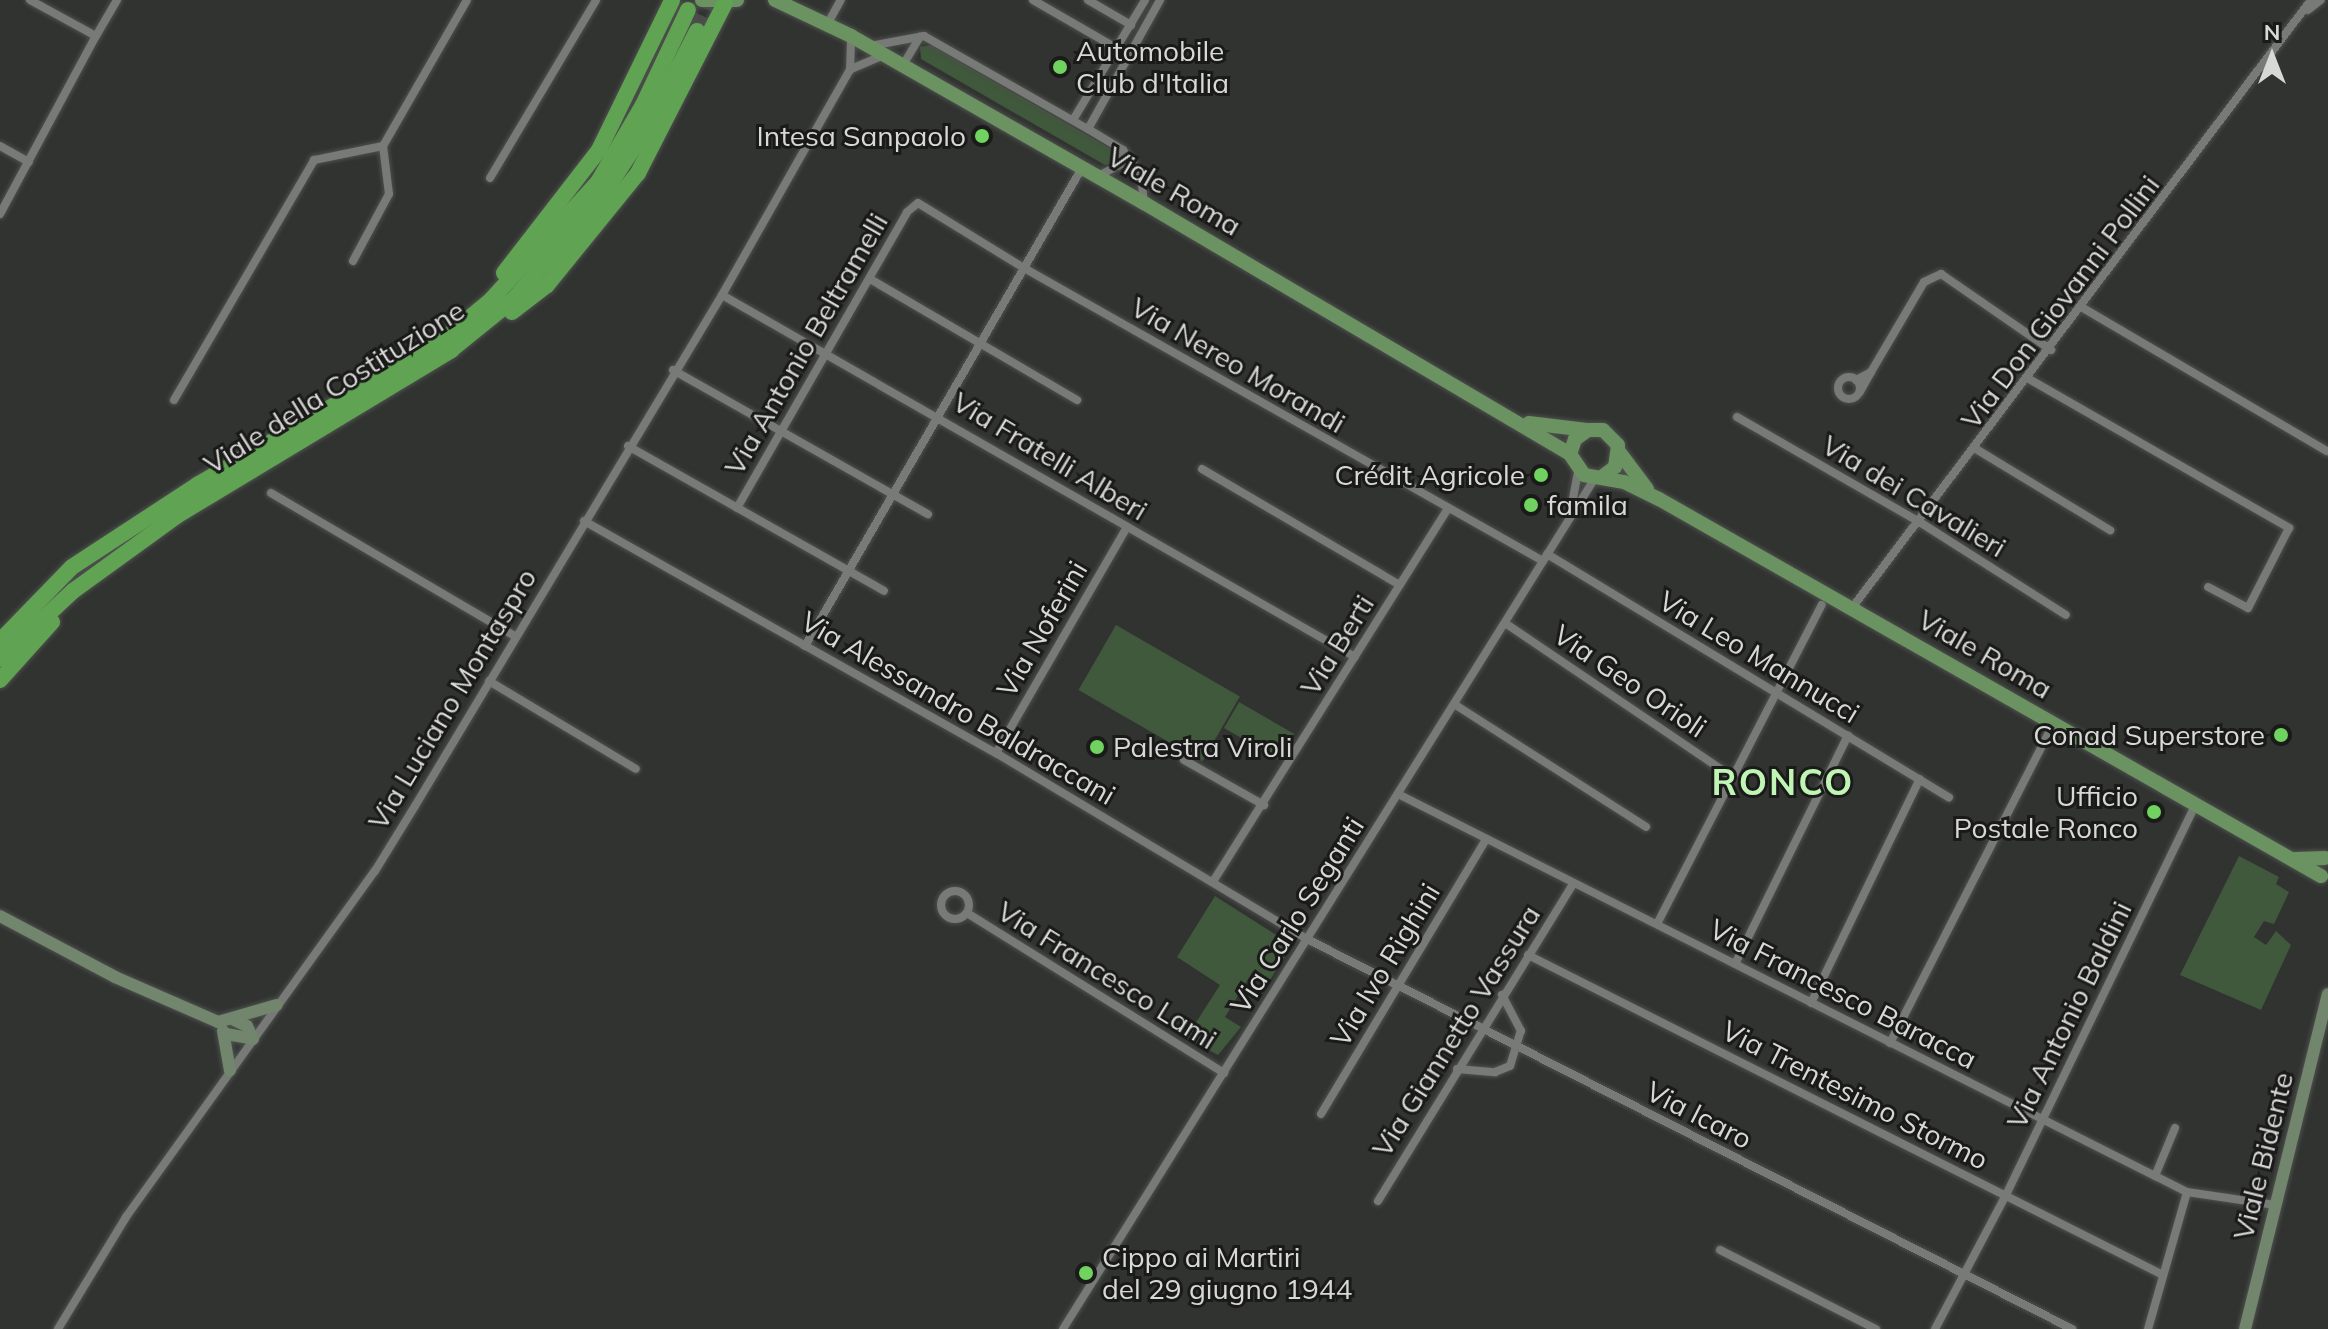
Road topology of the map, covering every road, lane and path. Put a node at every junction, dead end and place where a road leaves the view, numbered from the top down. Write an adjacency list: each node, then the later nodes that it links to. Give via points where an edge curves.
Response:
1 (30, 0): 21 (street)
2 (117, 0): 21 (street)
3 (467, 0): 32 (street)
4 (596, 0): 37 (street)
5 (672, 0): 47 (highway, via 599,150 490,290 447,328)
6 (775, 0): 16 (main road, Viale Roma)
7 (841, 0): 18 (street)
8 (1033, 0): 25 (street)
9 (1088, 0): 19 (street)
10 (1145, 0): 19 (street)
11 (1160, 0): 30 (street)
12 (2311, 0): 17 (street, Via Don Giovanni Pollini)
13 (2321, 0): 17 (street, Via Don Giovanni Pollini)
14 (731, 2): 15 (main road); 47 (highway, via 638,173 584,244 547,285 474,345)
15 (695, 5): 47 (highway, Viale della Costituzione, via 598,182)
16 (798, 5): 18 (main road, Viale Roma)
17 (2298, 18): 45 (street, Via Don Giovanni Pollini)
18 (828, 23): 22 (main road, Viale Roma)
19 (1131, 25): 25 (street)
20 (697, 31): 47 (highway, Viale della Costituzione, via 648,126 600,199 514,299)
21 (96, 36): 34 (street)
22 (851, 36): 24 (main road, Viale Roma); 28 (street, Via Luciano Montaspro)
23 (920, 37): 24 (street); 27 (street); 29 (street)
24 (869, 47): 26 (main road, Viale Roma)
25 (1118, 49): 29 (street)
26 (885, 55): 27 (main road, Viale Roma); 28 (street)
27 (903, 65): 35 (main road, Viale Roma)
28 (850, 70): 44 (street, Via Luciano Montaspro)
29 (1073, 120): 30 (street)
30 (1088, 129): 33 (street)
31 (0, 146): 34 (street)
32 (383, 146): 41 (street, via 389,194); 55 (street, via 314,160)
33 (1123, 150): 36 (street, via 1122,164); 39 (street, via 1141,175)
34 (29, 162): 40 (street)
35 (1082, 168): 36 (main road, Viale Roma); 42 (street)
36 (1097, 176): 39 (main road, Viale Roma)
37 (490, 178)
38 (916, 203): 42 (street, Via Nereo Morandi); 43 (street, Via Antonio Beltramelli)
39 (1144, 203): 59 (main road, Viale Roma)
40 (0, 214)
41 (353, 261)
42 (1024, 268): 46 (street); 74 (street, Via Nereo Morandi)
43 (870, 279): 46 (street); 48 (street, Via Antonio Beltramelli)
44 (722, 295): 48 (street, Via Fratelli Alberi); 50 (street, Via Luciano Montaspro)
45 (2083, 308): 49 (street, Via Don Giovanni Pollini); 64 (street)
46 (980, 343): 56 (street); 57 (street)
47 (442, 349): 82 (highway, Viale della Costituzione, via 199,484); 84 (highway, Viale della Costituzione, via 178,515)
48 (827, 350): 57 (street, Via Fratelli Alberi); 61 (street, Via Antonio Beltramelli)
49 (2051, 350): 51 (street, via 1936,274 1924,282); 52 (street, Via Don Giovanni Pollini)
50 (673, 370): 61 (street); 62 (street, Via Luciano Montaspro)
51 (1871, 372): 53 (street); 54 (street)
52 (2029, 379): 63 (street, Via Don Giovanni Pollini); 86 (street, via 2289,528 2248,608)
53 (1856, 380): 54 (street); 54 (street, via 1844,378 1838,390 1848,400)
54 (1859, 392)
55 (174, 400)
56 (1077, 400)
57 (938, 415): 71 (street); 79 (street, Via Fratelli Alberi)
58 (1737, 417): 77 (street, Via dei Cavalieri)
59 (1517, 420): 60 (main road, Viale Roma, via 1558,430); 66 (main road, Viale Roma)
60 (1588, 430): 65 (main road, via 1610,433); 66 (main road, via 1575,439)
61 (782, 432): 71 (street); 73 (street, Via Antonio Beltramelli)
62 (628, 446): 73 (street); 76 (street, Via Luciano Montaspro)
63 (1976, 449): 77 (street, Via Don Giovanni Pollini); 80 (street)
64 (2327, 451)
65 (1620, 453): 69 (main road, via 1615,467); 72 (main road, Viale Roma)
66 (1570, 454): 68 (main road)
67 (1202, 469): 85 (street)
68 (1578, 472): 69 (main road); 78 (street, Via Carlo Seganti)
69 (1599, 477): 72 (main road, Viale Roma); 78 (street, Via Carlo Seganti)
70 (271, 493): 93 (street)
71 (893, 495): 75 (street); 83 (street)
72 (1659, 499): 89 (main road, Viale Roma)
73 (737, 508): 83 (street)
74 (1448, 508): 81 (street, Via Nereo Morandi); 85 (street, Via Berti)
75 (928, 514)
76 (584, 521): 93 (street, Via Luciano Montaspro); 95 (street, Via Alessandro Baldraccani)
77 (1918, 521): 89 (street, Via Don Giovanni Pollini); 90 (street, Via dei Cavalieri)
78 (1566, 524): 81 (street, Via Carlo Seganti)
79 (1127, 527): 96 (street, Via Fratelli Alberi); 104 (street, Via Noferini)
80 (2110, 530)
81 (1545, 558): 92 (street, Via Carlo Seganti); 100 (street, Via Leo Mannucci)
82 (72, 567): 91 (highway); 94 (highway, Viale della Costituzione)
83 (849, 571): 87 (street); 95 (street)
84 (98, 573): 97 (highway, Viale della Costituzione, via 45,614); 98 (highway)
85 (1400, 585): 96 (street, Via Berti)
86 (2208, 587)
87 (884, 591)
88 (1822, 605): 100 (street)
89 (1852, 608): 102 (main road, Viale Roma)
90 (2066, 615)
91 (0, 623)
92 (1505, 623): 101 (street, Via Carlo Seganti); 107 (street, Via Geo Orioli)
93 (515, 636): 99 (street, Via Luciano Montaspro)
94 (0, 641)
95 (805, 646): 104 (street, Via Alessandro Baldraccani)
96 (1355, 657): 112 (street, Via Berti)
97 (0, 659)
98 (0, 680)
99 (489, 681): 106 (street); 130 (street, Via Luciano Montaspro, via 375,871)
100 (1774, 693): 103 (street, Via Leo Mannucci); 107 (street)
101 (1454, 704): 109 (street, Via Carlo Seganti); 113 (street)
102 (2053, 724): 111 (main road, Viale Roma); 136 (street)
103 (1848, 735): 108 (street, Via Leo Mannucci); 125 (street)
104 (996, 753): 117 (street, Via Alessandro Baldraccani)
105 (1184, 760): 112 (street)
106 (636, 769)
107 (1731, 776): 122 (street)
108 (1920, 779): 110 (street, Via Leo Mannucci); 129 (street)
109 (1400, 795): 114 (street, Via Francesco Baracca); 123 (street, Via Carlo Seganti)
110 (1949, 797)
111 (2196, 804): 115 (main road, Viale Roma); 142 (street, Via Antonio Baldini)
112 (1264, 805): 117 (street, Via Berti)
113 (1646, 827)
114 (1486, 839): 119 (street, Via Francesco Baracca); 126 (street, Via Ivo Righini)
115 (2283, 856): 116 (main road, Viale Roma); 118 (main road, Viale Roma)
116 (2326, 856): 118 (main road)
117 (1214, 880): 123 (street, Via Alessandro Baldraccani)
118 (2325, 882)
119 (1573, 884): 122 (street, Via Francesco Baracca); 124 (street, Via Giannetto Vassura)
120 (967, 913): 140 (street, Via Francesco Lami)
121 (0, 916): 132 (street, via 115,977)
122 (1657, 924): 125 (street, Via Francesco Baracca)
123 (1307, 939): 126 (street, Via Icaro); 140 (street, Via Carlo Seganti)
124 (1528, 955): 128 (street, Via Giannetto Vassura); 146 (street, Via Trentesimo Stormo)
125 (1735, 964): 129 (street, Via Francesco Baracca)
126 (1398, 985): 133 (street, Via Icaro); 141 (street, Via Ivo Righini)
127 (2328, 994): 131 (street, Viale Bidente)
128 (1502, 995): 133 (street, Via Giannetto Vassura); 137 (street, via 1515,1011)
129 (1811, 1003): 136 (street, Via Francesco Baracca)
130 (277, 1005): 132 (street); 135 (street, Via Luciano Montaspro)
131 (2326, 1012): 148 (street, Viale Bidente)
132 (224, 1020): 134 (street); 135 (street, via 247,1026)
133 (1482, 1028): 137 (street, Via Icaro); 138 (street, Via Giannetto Vassura)
134 (226, 1034): 135 (street); 139 (street)
135 (253, 1039): 139 (street, Via Luciano Montaspro)
136 (1890, 1043): 142 (street, Via Francesco Baracca)
137 (1519, 1046): 138 (street, via 1510,1066 1495,1072); 151 (street, Via Icaro)
138 (1457, 1069): 147 (street, Via Giannetto Vassura)
139 (230, 1070): 152 (street, Via Luciano Montaspro, via 120,1226)
140 (1224, 1073): 153 (street, Via Carlo Seganti)
141 (1321, 1114)
142 (2044, 1118): 144 (street, Via Francesco Baracca); 146 (street, Via Antonio Baldini)
143 (2175, 1128): 144 (street)
144 (2155, 1176): 145 (street, Via Francesco Baracca)
145 (2187, 1192): 148 (street, Via Francesco Baracca); 150 (street)
146 (2006, 1195): 150 (street, Via Trentesimo Stormo); 151 (street, Via Antonio Baldini)
147 (1378, 1201)
148 (2275, 1205): 158 (street, Viale Bidente)
149 (1720, 1250): 154 (street)
150 (2161, 1274): 157 (street)
151 (1962, 1275): 155 (street, Via Antonio Baldini); 156 (street, Via Icaro)
152 (58, 1329)
153 (1063, 1329)
154 (1876, 1329)
155 (1935, 1329)
156 (2072, 1329)
157 (2148, 1329)
158 (2245, 1329)

